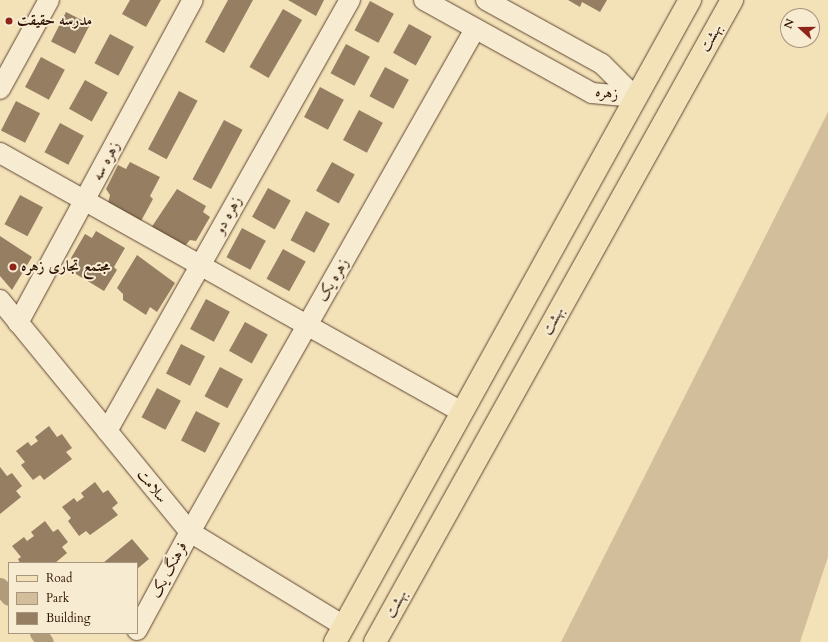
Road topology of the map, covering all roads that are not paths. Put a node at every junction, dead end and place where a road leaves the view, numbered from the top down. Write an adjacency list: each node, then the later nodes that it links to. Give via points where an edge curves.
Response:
1 (49, 0): 9 (street)
2 (193, 0): 12 (street, زهره سه)
3 (350, 0): 13 (street, زهره دو)
4 (424, 0): 8 (street, زهره)
5 (486, 0): 10 (street, زهره, via 602,64)
6 (690, 0): 10 (main road)
7 (732, 0): 22 (main road, بهشت)
8 (475, 28): 10 (street, زهره, via 592,93); 16 (street, زهره یک)
9 (0, 89)
10 (635, 97): 17 (main road)
11 (0, 153): 12 (street)
12 (85, 200): 13 (street); 15 (street, زهره سه)
13 (200, 266): 16 (street); 18 (street, زهره دو)
14 (0, 300): 15 (street, سلامت)
15 (18, 323): 18 (street, سلامت)
16 (307, 325): 17 (street); 19 (street, زهره یک)
17 (462, 412): 21 (main road)
18 (107, 431): 19 (street, سلامت)
19 (190, 532): 20 (street, فرهنگ یک); 21 (street, سلامت)
20 (138, 628)
21 (339, 634)
22 (374, 642)

